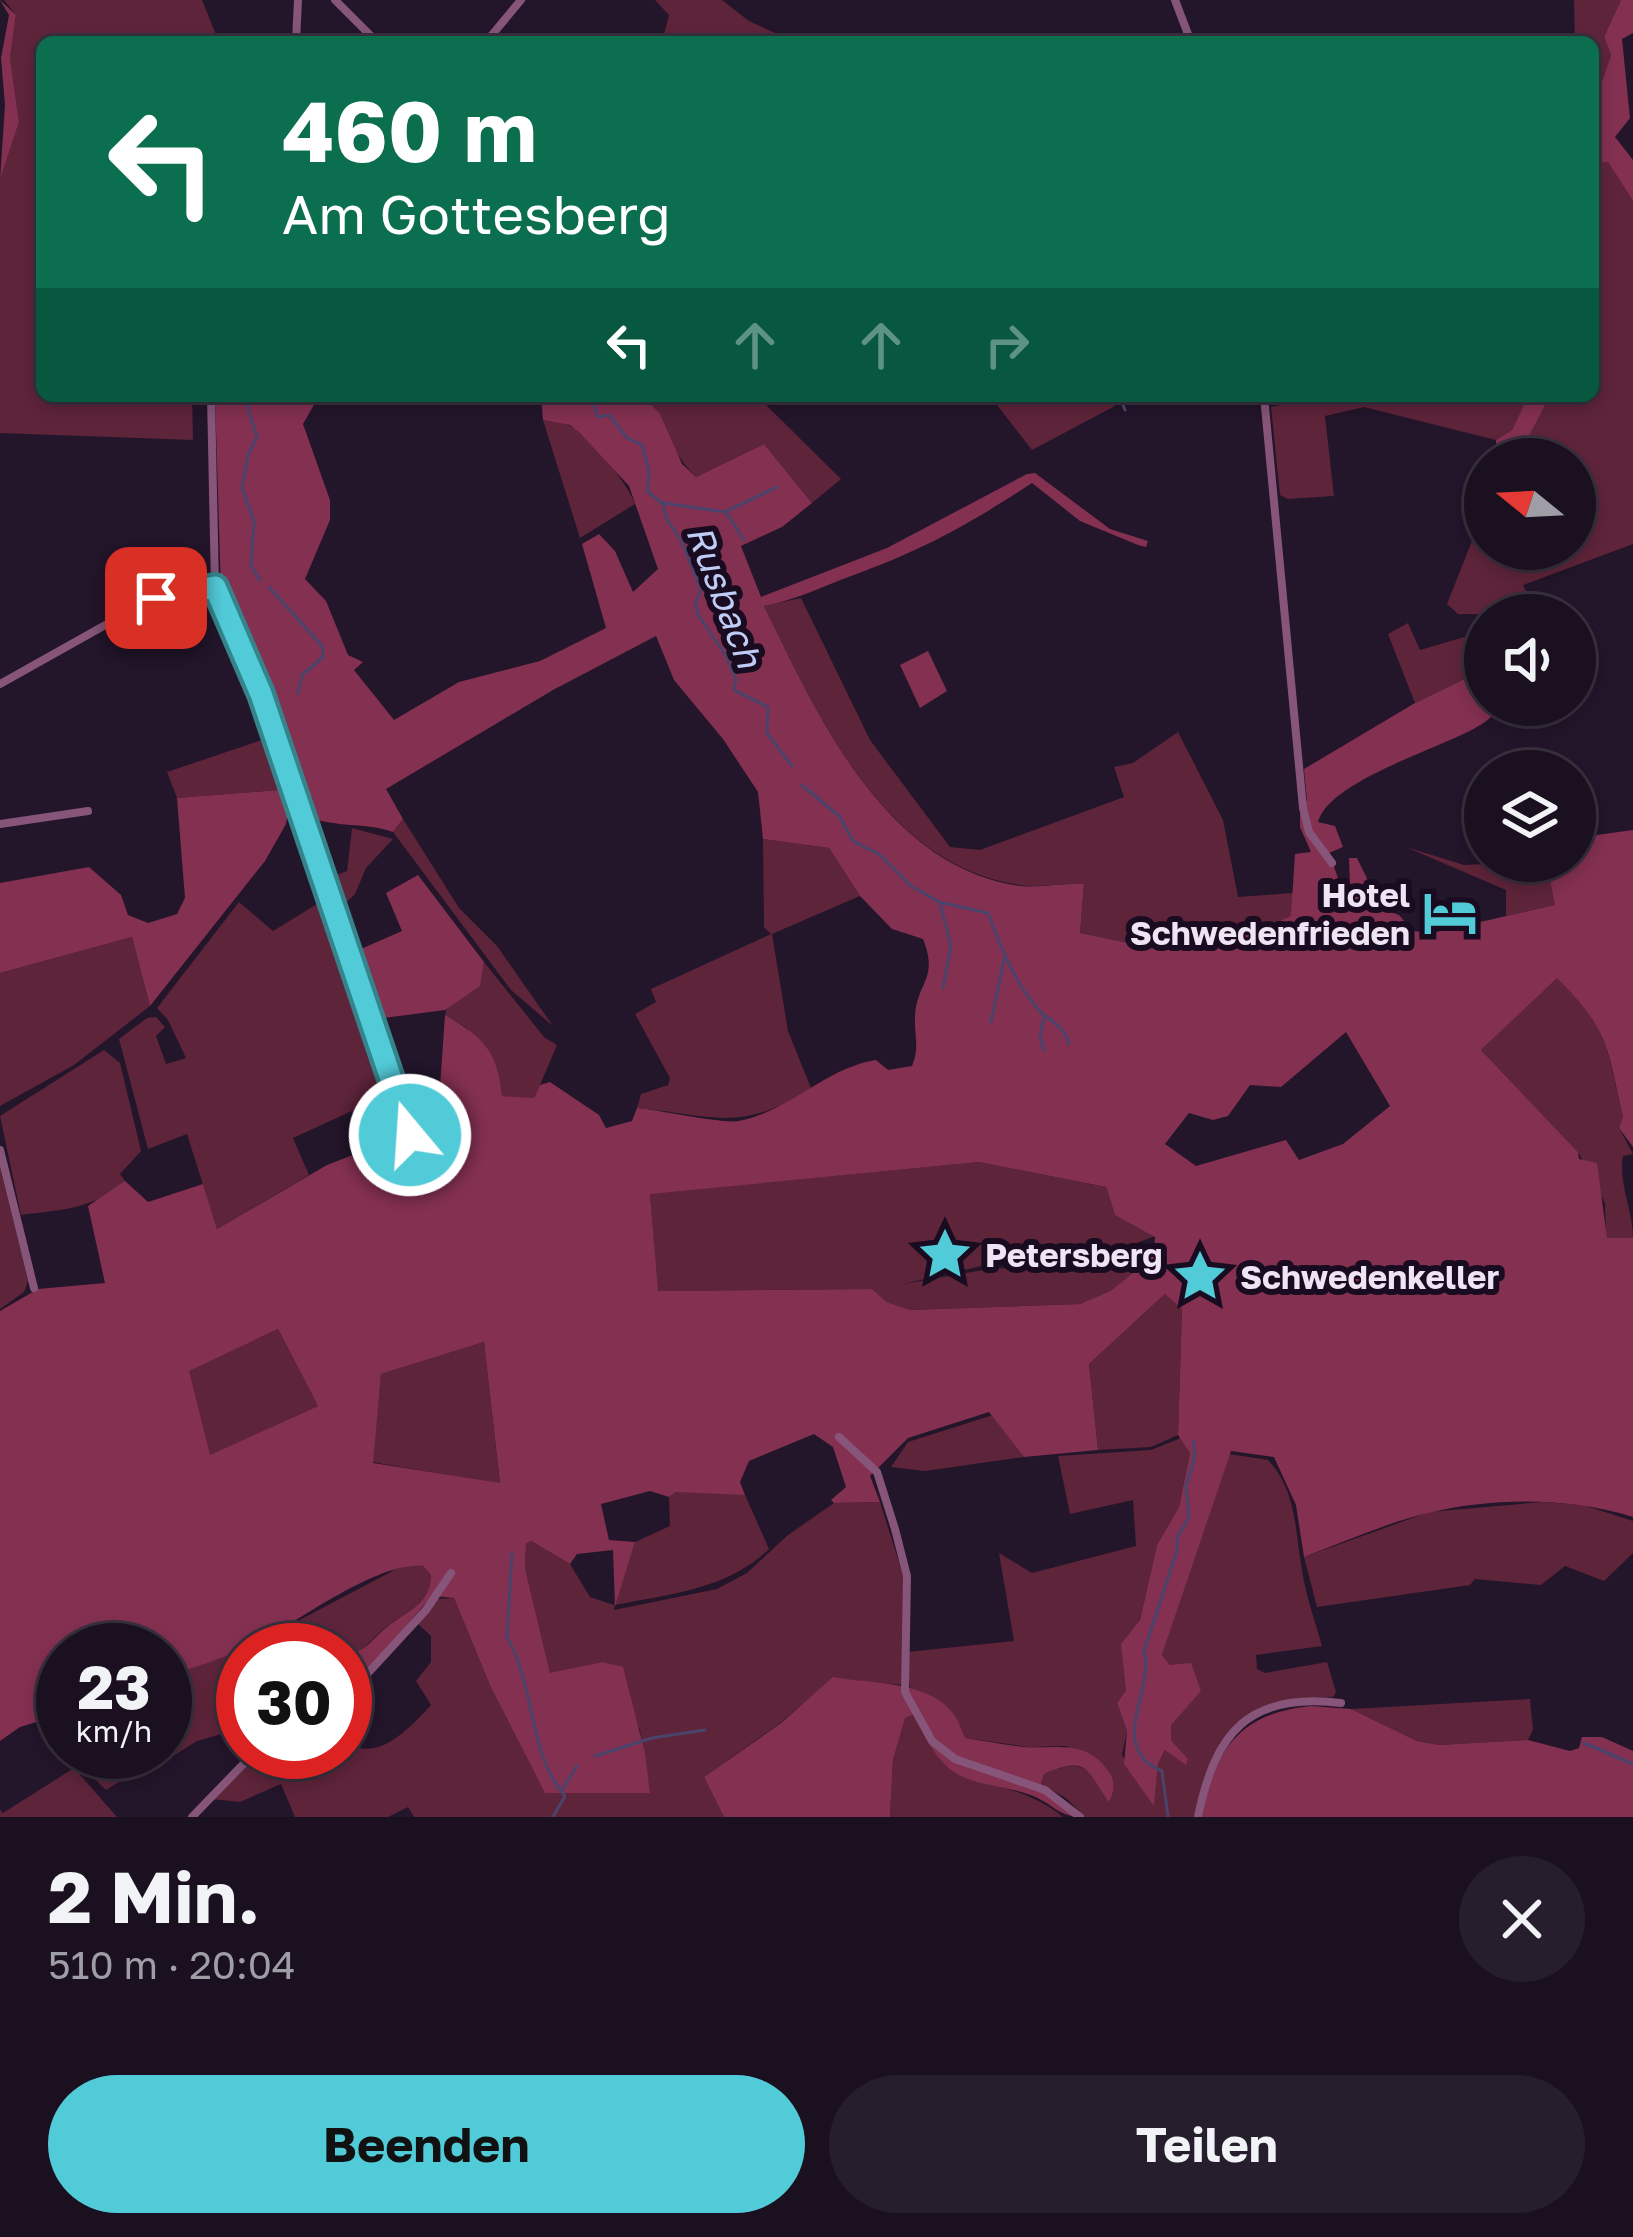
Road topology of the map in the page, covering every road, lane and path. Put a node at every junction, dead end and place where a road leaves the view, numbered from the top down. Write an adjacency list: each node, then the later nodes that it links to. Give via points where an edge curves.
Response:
1 (298, 0): 5 (street)
2 (335, 0): 6 (street)
3 (521, 0): 7 (street)
4 (1175, 0): 8 (street)
5 (296, 36)
6 (371, 36)
7 (491, 36)
8 (1189, 36)
9 (211, 402): 11 (street)
10 (1265, 402): 15 (street, via 1303,808)
11 (215, 587): 12 (street, via 141,604); 16 (street, via 261,694)
12 (1, 682)
13 (88, 811): 14 (street)
14 (0, 824)
15 (1332, 863)
16 (410, 1135)
17 (0, 1150): 18 (street)
18 (34, 1288)
19 (838, 1437): 25 (street, via 877,1472 895,1529 907,1576 904,1692 932,1741 955,1759 1045,1790)
20 (451, 1573): 21 (street)
21 (372, 1669)
22 (1341, 1703): 26 (street, via 1274,1707 1238,1727 1215,1754)
23 (229, 1779): 24 (street)
24 (192, 1817)
25 (1080, 1817)
26 (1198, 1817)

